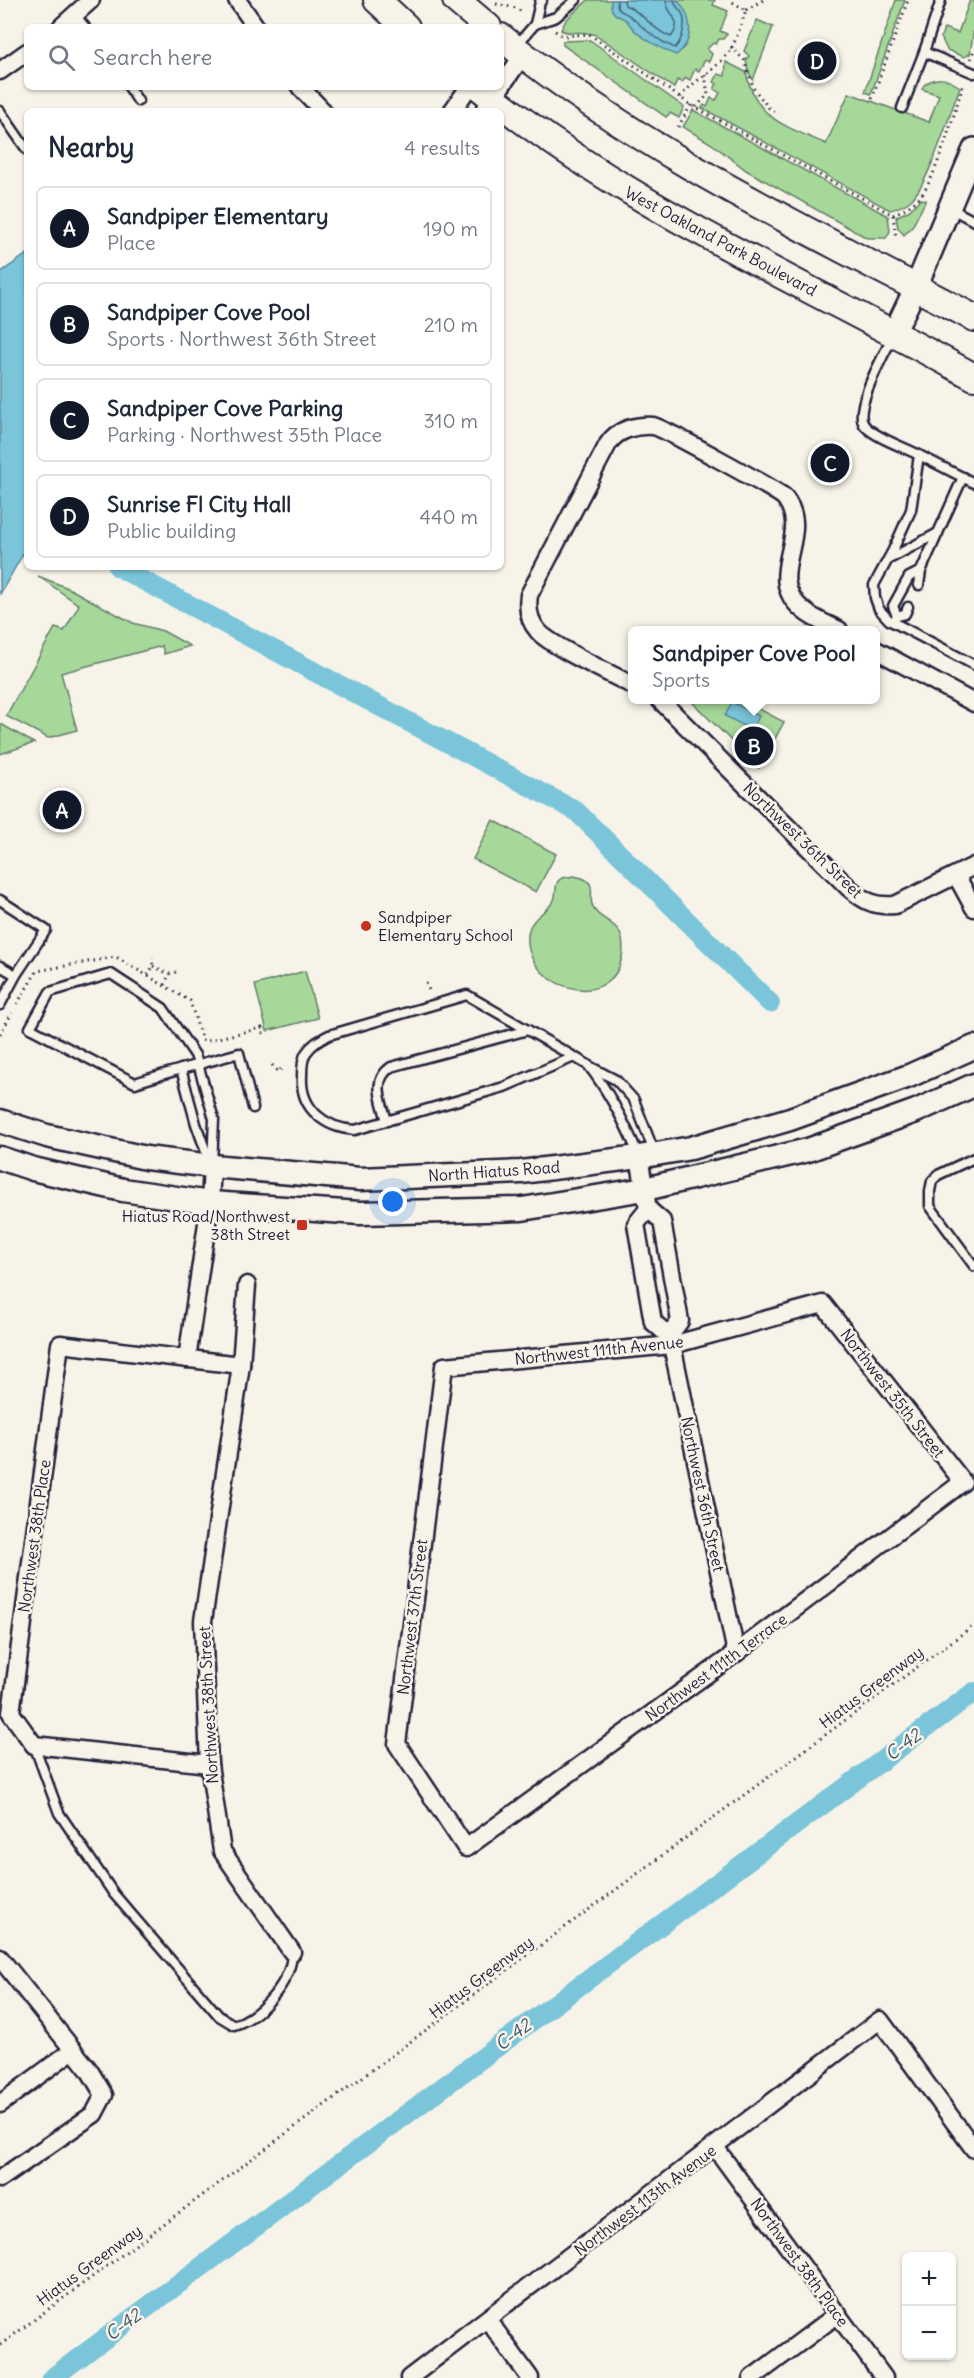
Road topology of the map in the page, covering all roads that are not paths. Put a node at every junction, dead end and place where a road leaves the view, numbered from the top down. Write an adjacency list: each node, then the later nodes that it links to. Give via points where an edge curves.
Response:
1 (91, 0): 8 (street)
2 (237, 0): 10 (street)
3 (377, 0): 11 (main road)
4 (456, 0): 12 (main road)
5 (542, 0): 9 (lane)
6 (576, 0): 9 (lane, via 556,17)
7 (941, 0): 15 (lane)
8 (80, 21)
9 (537, 22): 13 (lane)
10 (254, 24)
11 (403, 24)
12 (487, 24)
13 (504, 36)
14 (504, 37): 34 (main road, via 584,100 655,146)
15 (924, 52): 18 (lane); 27 (lane)
16 (24, 54): 17 (street)
17 (0, 71)
18 (971, 72)
19 (131, 90): 23 (lane)
20 (303, 90): 24 (street)
21 (467, 90): 25 (street)
22 (485, 99): 26 (main road, West Oakland Park Boulevard)
23 (138, 101)
24 (320, 108)
25 (454, 108)
26 (499, 108)
27 (902, 108)
28 (0, 111): 30 (lane)
29 (504, 111): 36 (main road, West Oakland Park Boulevard, via 668,216)
30 (24, 146)
31 (974, 149): 32 (street)
32 (950, 208): 33 (lane); 34 (street)
33 (974, 221)
34 (916, 287): 35 (main road); 36 (street)
35 (974, 318)
36 (894, 333): 37 (main road, West Oakland Park Boulevard); 38 (lane, via 866,393 861,419 872,431)
37 (974, 377)
38 (919, 455): 39 (lane); 42 (lane, via 911,510)
39 (963, 477): 40 (lane); 41 (lane)
40 (974, 483)
41 (938, 533): 42 (lane); 43 (lane)
42 (888, 559): 46 (lane, via 874,585 875,598 884,615)
43 (921, 571): 44 (lane); 46 (lane, via 909,577 893,606)
44 (919, 585)
45 (908, 608): 46 (lane)
46 (895, 619): 49 (lane)
47 (832, 626): 50 (street, via 802,609 788,589 785,570 795,520 784,497 655,426 629,428 608,444 529,595 530,615 536,629)
48 (880, 652): 51 (street)
49 (974, 665)
50 (628, 682)
51 (974, 703)
52 (665, 704): 54 (street, Northwest 36th Street, via 849,888 871,903 895,905)
53 (974, 866): 54 (street)
54 (956, 875): 56 (street)
55 (0, 900): 58 (lane, via 46,930)
56 (974, 908)
57 (0, 966): 58 (lane)
58 (16, 975): 59 (lane)
59 (0, 1005)
60 (528, 1030): 62 (lane); 69 (lane, via 391,1067 378,1084); 69 (lane, via 467,995 329,1035 315,1043 305,1055 302,1083 313,1113 344,1129)
61 (974, 1047): 70 (main road, North Hiatus Road, via 909,1076 790,1119 691,1148)
62 (574, 1057): 64 (lane); 69 (lane, via 504,1087)
63 (198, 1064): 65 (lane); 65 (lane, via 163,1008 111,974 50,992 30,1028 135,1083); 67 (lane, via 239,1053); 73 (lane, via 214,1119)
64 (588, 1065): 70 (lane); 70 (lane, via 616,1080 634,1100)
65 (181, 1069): 73 (lane)
66 (974, 1085): 74 (main road, via 916,1111 808,1150)
67 (253, 1108)
68 (0, 1121): 73 (main road, North Hiatus Road, via 146,1158)
69 (387, 1121)
70 (647, 1156): 73 (main road, North Hiatus Road, via 520,1172 360,1179); 74 (street)
71 (0, 1158): 75 (main road, via 123,1190)
72 (974, 1158): 76 (lane, via 938,1175 930,1191 930,1206)
73 (212, 1166): 75 (street)
74 (647, 1199): 75 (main road, via 522,1209 360,1213); 79 (street, via 662,1221 680,1321); 79 (street, Northwest 36th Street, via 636,1224 652,1322)
75 (210, 1203): 80 (street)
76 (974, 1266)
77 (247, 1285): 81 (street, Northwest 38th Street)
78 (823, 1304): 79 (street, Northwest 111th Avenue); 83 (street, Northwest 35th Street)
79 (671, 1340): 82 (street, Northwest 111th Avenue); 84 (street, Northwest 36th Street)
80 (187, 1359): 81 (street); 85 (street, Northwest 38th Place, via 60,1344 11,1713)
81 (241, 1365): 86 (street, Northwest 38th Street, via 203,1621)
82 (444, 1366): 87 (street, Northwest 37th Street, via 396,1744)
83 (963, 1482): 84 (street, Northwest 111th Terrace)
84 (736, 1653): 87 (street, Northwest 111th Terrace)
85 (34, 1745): 86 (street); 88 (lane, via 59,1813 114,1894 219,2016 234,2025 246,2022 286,1981)
86 (209, 1764): 88 (street, Northwest 38th Street, via 222,1851)
87 (466, 1848)
88 (292, 1952)
89 (0, 1958): 90 (street)
90 (73, 2050): 91 (street); 94 (street, via 104,2095 94,2114)
91 (0, 2104)
92 (715, 2147): 93 (street, Northwest 113th Avenue, via 879,2020); 95 (street, Northwest 38th Place); 96 (street, Northwest 113th Avenue)
93 (974, 2149)
94 (0, 2179)
95 (838, 2314): 99 (street); 100 (street, Northwest 38th Place)
96 (488, 2320): 97 (street, Northwest 113th Avenue); 98 (street)
97 (409, 2378)
98 (530, 2378)
99 (752, 2378)
100 (884, 2378)

